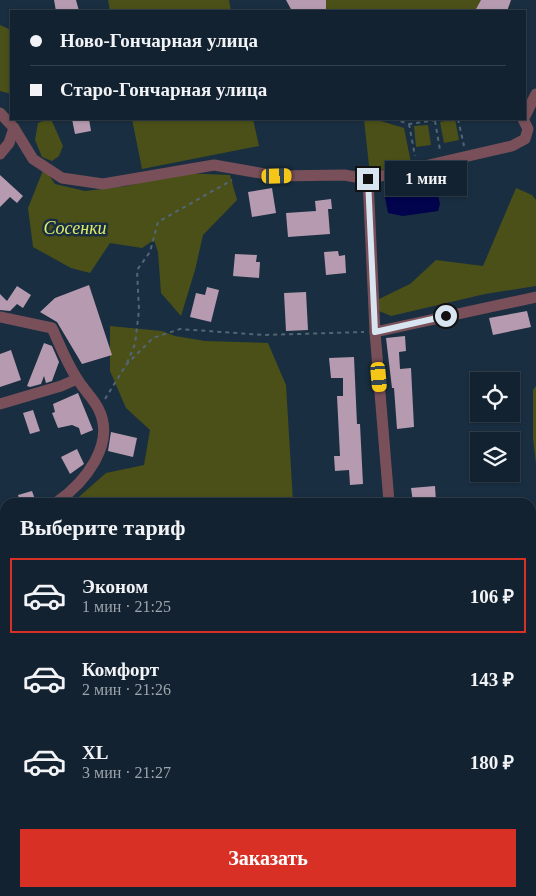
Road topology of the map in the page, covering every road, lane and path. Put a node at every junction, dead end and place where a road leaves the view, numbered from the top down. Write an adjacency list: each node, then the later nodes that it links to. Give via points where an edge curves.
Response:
1 (536, 94): 6 (street)
2 (0, 113): 8 (street)
3 (396, 120): 7 (path)
4 (435, 120): 7 (path); 11 (path)
5 (458, 120): 10 (path)
6 (528, 123): 10 (street, via 524,139 512,146)
7 (409, 124): 12 (path)
8 (14, 128): 9 (street); 13 (street, via 33,159 62,178 80,182 103,184 214,165)
9 (0, 154)
10 (466, 158): 11 (street)
11 (443, 163): 12 (street)
12 (417, 168): 14 (street)
13 (247, 171): 14 (street, via 277,176 344,175); 18 (path, via 158,222 150,252 137,270 139,310 136,336)
14 (368, 179): 17 (street)
15 (536, 297): 17 (street)
16 (0, 317): 19 (street, via 52,328)
17 (375, 332): 18 (path, via 264,335 180,329 153,338); 23 (street)
18 (126, 365): 21 (path)
19 (77, 379): 20 (street); 21 (street)
20 (0, 404)
21 (99, 409): 22 (street, via 104,437 96,459)
22 (62, 498)
23 (389, 498)

